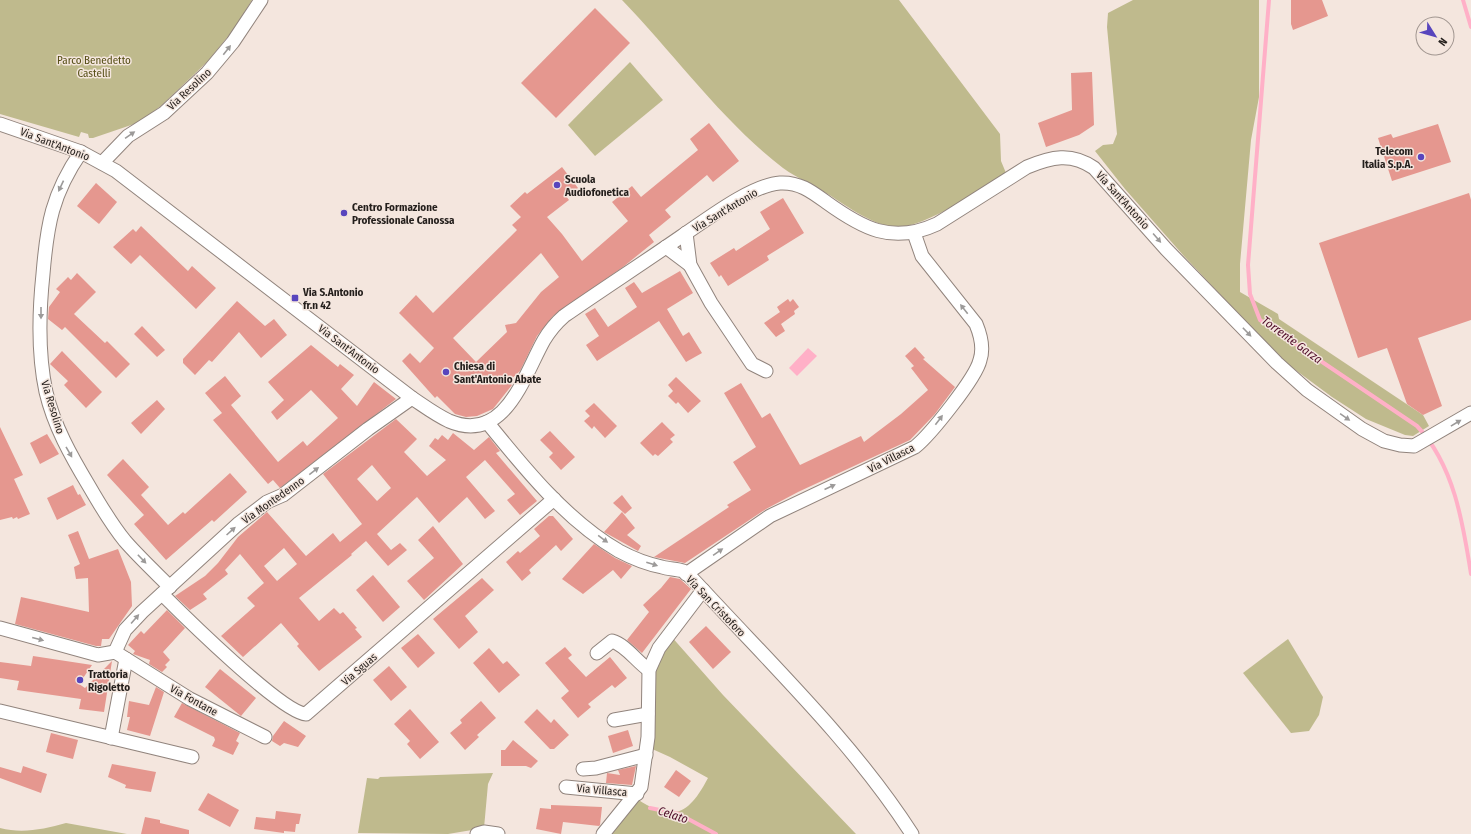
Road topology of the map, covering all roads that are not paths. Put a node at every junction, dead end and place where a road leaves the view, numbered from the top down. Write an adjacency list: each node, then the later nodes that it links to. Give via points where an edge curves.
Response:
1 (261, 0): 4 (street, Via Resolino, one-way to 1, via 128,136 164,113 207,73 233,42)
2 (0, 124): 3 (street, Via Sant'Antonio)
3 (81, 152): 4 (street, Via Sant'Antonio); 15 (street, Via Resolino, one-way to 15, via 57,195 47,230 41,318 46,392 66,447 102,509)
4 (102, 162): 10 (street, Via Sant'Antonio)
5 (686, 233): 6 (street, Via Sant'Antonio, via 760,188 785,183 803,186 851,220 870,229 897,234); 7 (street, Via Sant'Antonio); 8 (street, Via Sant'Antonio)
6 (914, 233): 11 (street, Via Sant'Antonio, one-way to 11, via 937,224 1032,165 1059,157 1082,160 1099,173 1166,249 1292,378 1344,417 1375,436 1393,443 1414,446); 14 (street, Via Villasca, one-way to 6, via 770,516 915,447 930,433 972,377 979,366 982,352 976,324 922,256)
7 (666, 247): 8 (street, Via Sant'Antonio); 12 (street, Via Sant'Antonio, via 556,323 543,342 518,393 502,413)
8 (690, 265): 9 (street, Via Sant'Antonio, via 721,319 752,364)
9 (764, 374)
10 (412, 398): 12 (street, Via Sant'Antonio, via 439,416 456,423 466,425); 15 (street, Via Montedenno, one-way to 10, via 255,511 283,495)
11 (1471, 413)
12 (487, 422): 13 (street, Via San Cristoforo)
13 (554, 499): 14 (street, Via San Cristoforo, one-way to 14, via 587,528 627,555); 15 (street, Via Sguas, via 306,714 294,711 207,638)
14 (686, 574): 16 (street, Via San Cristoforo)
15 (166, 590): 19 (street, Via Montedenno, one-way to 15, via 125,630)
16 (703, 590): 20 (street, Via Villasca, via 658,648); 34 (street, Via San Cristoforo, via 854,754)
17 (0, 628): 19 (street, one-way to 19, via 98,655)
18 (597, 653): 20 (street, via 612,642 619,643 638,663)
19 (120, 655): 24 (street, Via Fontane, via 190,699); 25 (street)
20 (649, 670): 22 (street, Via Villasca)
21 (0, 710): 25 (street)
22 (648, 714): 23 (street); 26 (street, Via Villasca)
23 (614, 720)
24 (265, 737)
25 (111, 738): 27 (street)
26 (646, 755): 28 (street, Via Villasca); 30 (street, Via Villasca, via 641,787)
27 (192, 757)
28 (583, 769)
29 (566, 787): 30 (street, Via Villasca)
30 (637, 794): 33 (street, Via Villasca)
31 (477, 834): 32 (street)
32 (498, 834)
33 (603, 834)
34 (912, 834)

